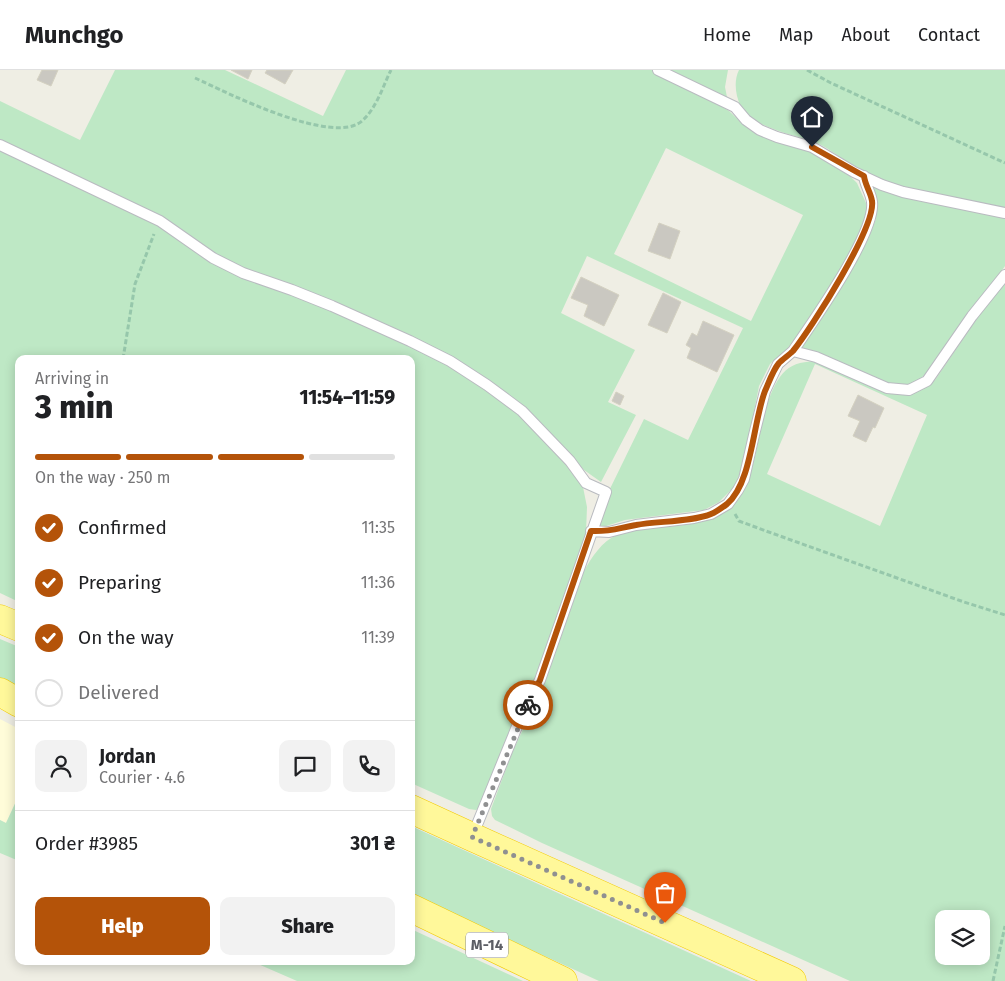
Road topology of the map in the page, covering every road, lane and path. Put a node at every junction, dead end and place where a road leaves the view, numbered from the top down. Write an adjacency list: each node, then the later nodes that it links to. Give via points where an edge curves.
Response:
1 (391, 70): 4 (path, via 374,106 363,121 352,127 324,127 269,111)
2 (658, 70): 7 (lane, via 735,106 760,130 812,147)
3 (807, 70): 6 (path)
4 (195, 78)
5 (0, 145): 9 (lane)
6 (1005, 162)
7 (864, 176): 8 (lane, via 903,192); 11 (lane, via 872,202 870,219 862,239 832,293)
8 (1005, 213)
9 (160, 220): 12 (path, via 135,284); 14 (lane, via 213,258 410,341 487,384 522,412 570,461 586,483 606,492)
10 (1005, 275): 11 (lane, via 972,316 928,381 909,390 887,388 816,357)
11 (793, 351): 13 (lane, via 778,364 765,391 744,479)
12 (124, 355)
13 (728, 504): 14 (lane, via 711,514 694,518 636,525 609,532); 15 (path, via 739,521)
14 (591, 531): 21 (lane, via 540,680 518,724)
15 (1005, 615)
16 (0, 619): 17 (highway)
17 (15, 625)
18 (0, 692): 19 (highway)
19 (15, 700)
20 (415, 811): 21 (highway)
21 (472, 837): 25 (highway)
22 (415, 910): 24 (highway, М-14)
23 (1005, 926): 26 (path)
24 (563, 981)
25 (792, 981)
26 (993, 981)

